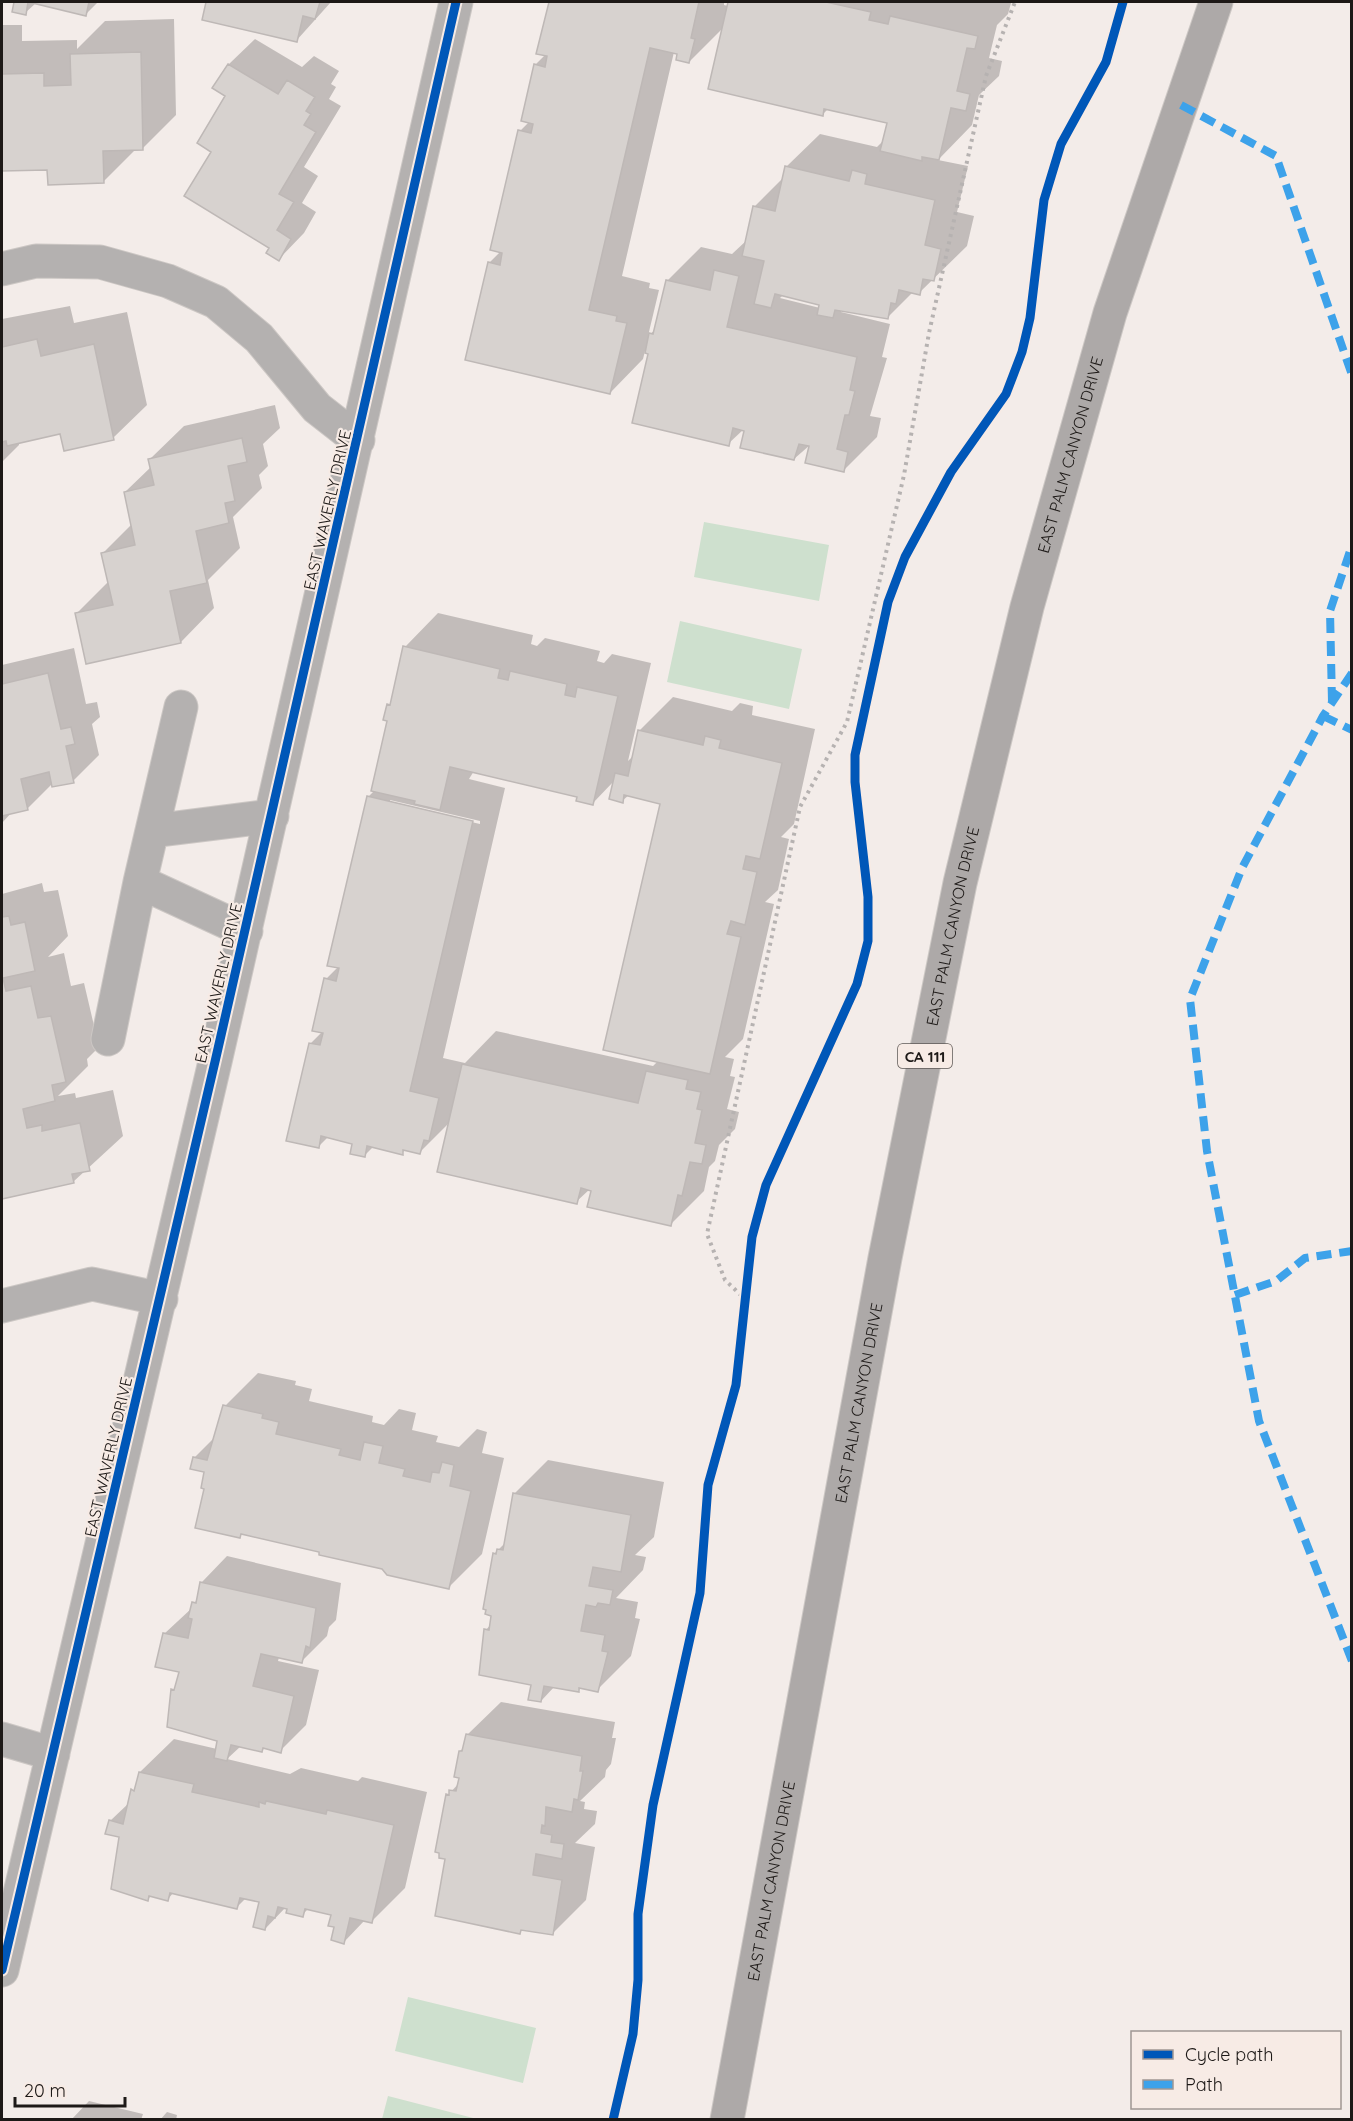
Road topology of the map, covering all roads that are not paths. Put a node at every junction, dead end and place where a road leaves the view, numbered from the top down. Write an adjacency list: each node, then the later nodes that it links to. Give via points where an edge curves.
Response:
1 (456, 2): 4 (street, EAST WAVERLY DRIVE)
2 (1216, 2): 16 (main road, EAST PALM CANYON DRIVE / CA 111, via 1110,314 1027,607 960,883 883,1270)
3 (2, 269): 4 (street, via 36,261 100,262 168,281 216,302 259,338 317,408)
4 (358, 440): 6 (street, EAST WAVERLY DRIVE)
5 (181, 707): 7 (street)
6 (272, 816): 7 (street); 9 (street, EAST WAVERLY DRIVE)
7 (152, 831): 8 (street)
8 (140, 882): 9 (street); 10 (street)
9 (246, 931): 11 (street, EAST WAVERLY DRIVE)
10 (108, 1039)
11 (161, 1299): 12 (street, via 93,1284); 14 (street, EAST WAVERLY DRIVE)
12 (2, 1306)
13 (2, 1739): 14 (street)
14 (53, 1754): 15 (street, EAST WAVERLY DRIVE)
15 (2, 1970)
16 (727, 2120)

